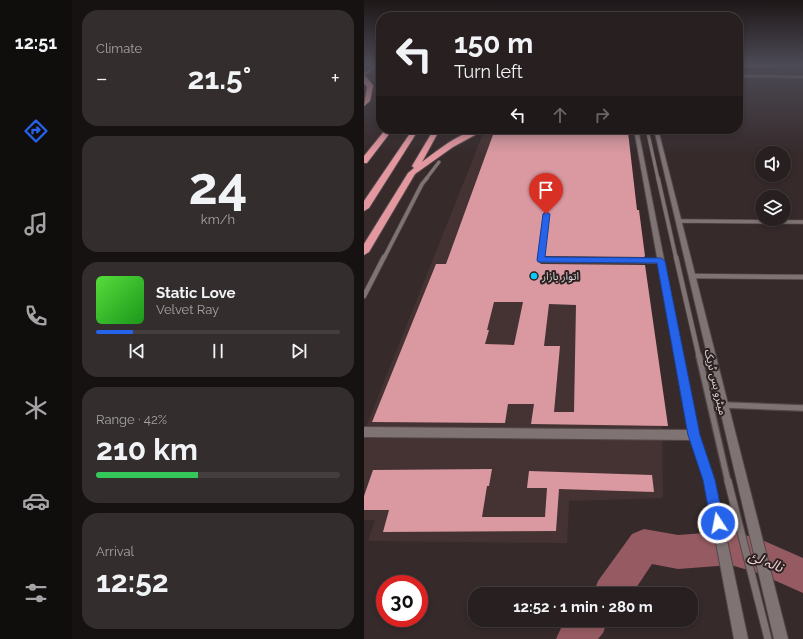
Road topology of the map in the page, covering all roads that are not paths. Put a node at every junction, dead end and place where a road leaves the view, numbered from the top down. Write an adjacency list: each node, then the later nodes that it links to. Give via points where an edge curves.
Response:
1 (368, 95): 2 (highway, bridge)
2 (364, 104)
3 (386, 134): 10 (highway)
4 (413, 134): 13 (highway)
5 (434, 134): 12 (highway)
6 (473, 134): 12 (highway, via 450,145)
7 (637, 134): 18 (street)
8 (648, 134): 27 (lane, میٹرو بس ٹریک, via 728,482)
9 (657, 134): 15 (street)
10 (364, 161)
11 (439, 162): 21 (lane, via 422,184)
12 (412, 173): 17 (highway)
13 (364, 208)
14 (546, 214): 18 (lane, via 541,260)
15 (679, 221): 16 (lane); 19 (street)
16 (803, 222)
17 (364, 252)
18 (661, 261): 25 (street)
19 (693, 276): 20 (lane); 22 (street)
20 (803, 277)
21 (364, 296)
22 (725, 405): 23 (lane); 28 (street)
23 (803, 408)
24 (364, 432): 25 (street)
25 (694, 435): 26 (street, via 709,480)
26 (741, 639)
27 (768, 639)
28 (781, 639)

